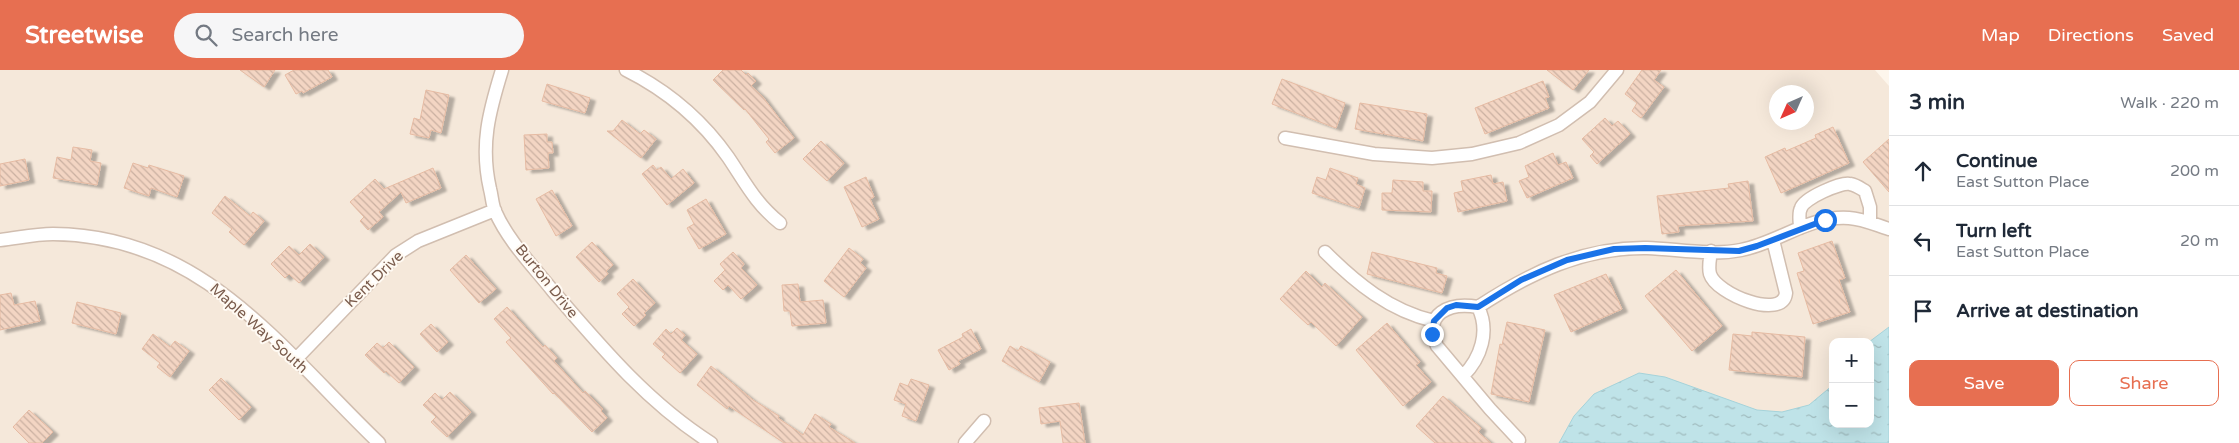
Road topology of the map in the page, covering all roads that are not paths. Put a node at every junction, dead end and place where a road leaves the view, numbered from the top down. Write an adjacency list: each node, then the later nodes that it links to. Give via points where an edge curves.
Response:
1 (502, 70): 5 (street, Burton Drive, via 488,115 486,134 485,158)
2 (626, 70): 7 (street, via 656,87 689,113 723,151 764,211)
3 (1617, 70): 4 (street, via 1590,102 1560,125 1519,143 1472,154 1432,158 1374,154)
4 (1285, 138)
5 (495, 210): 16 (street, Kent Drive, via 418,241 396,255); 21 (street, Burton Drive, via 526,258 634,381)
6 (1870, 222): 8 (street, via 1833,219); 8 (street, via 1865,191 1842,184 1804,203 1800,208); 9 (street)
7 (780, 223)
8 (1800, 228): 11 (street)
9 (1889, 229)
10 (0, 240): 16 (street, Maple Way South, via 34,235 74,235 151,252 216,288)
11 (1772, 240): 12 (street, via 1739,251); 12 (street, via 1786,293 1781,303 1756,303 1718,285 1710,273)
12 (1711, 251): 14 (street, via 1645,248 1590,254 1544,269)
13 (1325, 252): 15 (street, via 1347,274 1380,298)
14 (1478, 307): 15 (street, via 1456,305 1447,308); 17 (street, via 1483,321 1480,353)
15 (1434, 321): 17 (street, via 1432,334 1437,346)
16 (296, 359): 20 (street, Maple Way South)
17 (1463, 376): 19 (street)
18 (984, 421): 22 (street)
19 (1519, 440)
20 (380, 443)
21 (711, 443)
22 (965, 443)

